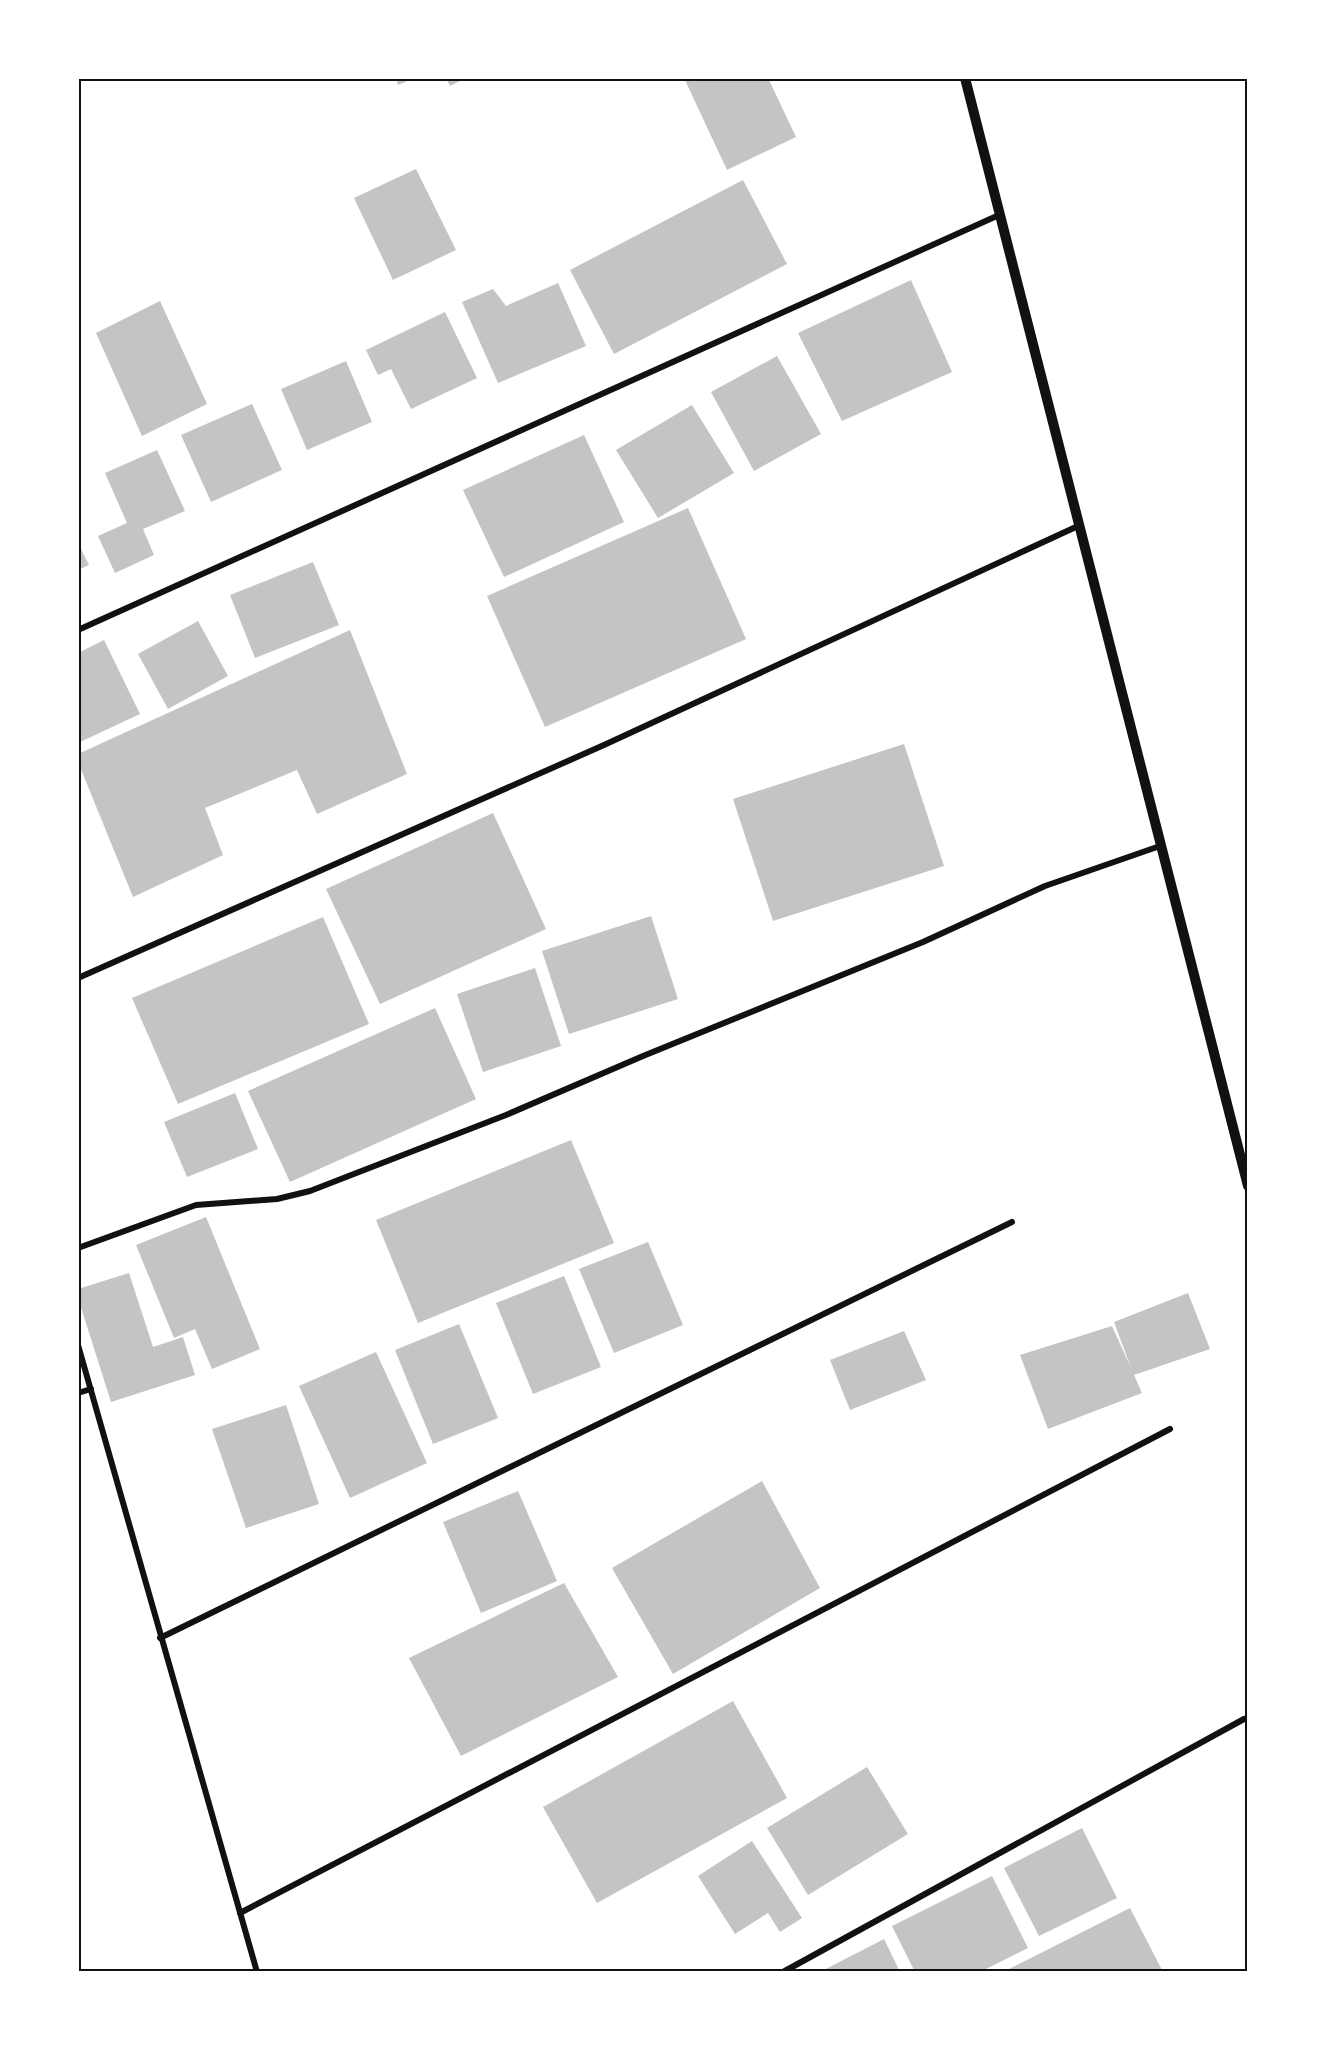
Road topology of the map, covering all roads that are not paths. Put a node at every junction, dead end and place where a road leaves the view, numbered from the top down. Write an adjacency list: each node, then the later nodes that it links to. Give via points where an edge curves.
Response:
1 (965, 78): 2 (street)
2 (999, 215): 3 (street); 4 (street)
3 (1078, 526): 5 (street); 6 (street, via 614,741)
4 (78, 630)
5 (1160, 846): 7 (street); 9 (street, via 1046,886 912,947 506,1115 310,1191 196,1205)
6 (78, 978)
7 (1248, 1186)
8 (1012, 1222): 14 (street)
9 (78, 1248)
10 (78, 1345): 11 (street)
11 (91, 1389): 12 (street); 14 (street)
12 (78, 1393)
13 (1170, 1430): 16 (street)
14 (160, 1638): 16 (street)
15 (1244, 1719): 18 (street)
16 (240, 1913): 17 (street)
17 (257, 1972)
18 (783, 1972)

